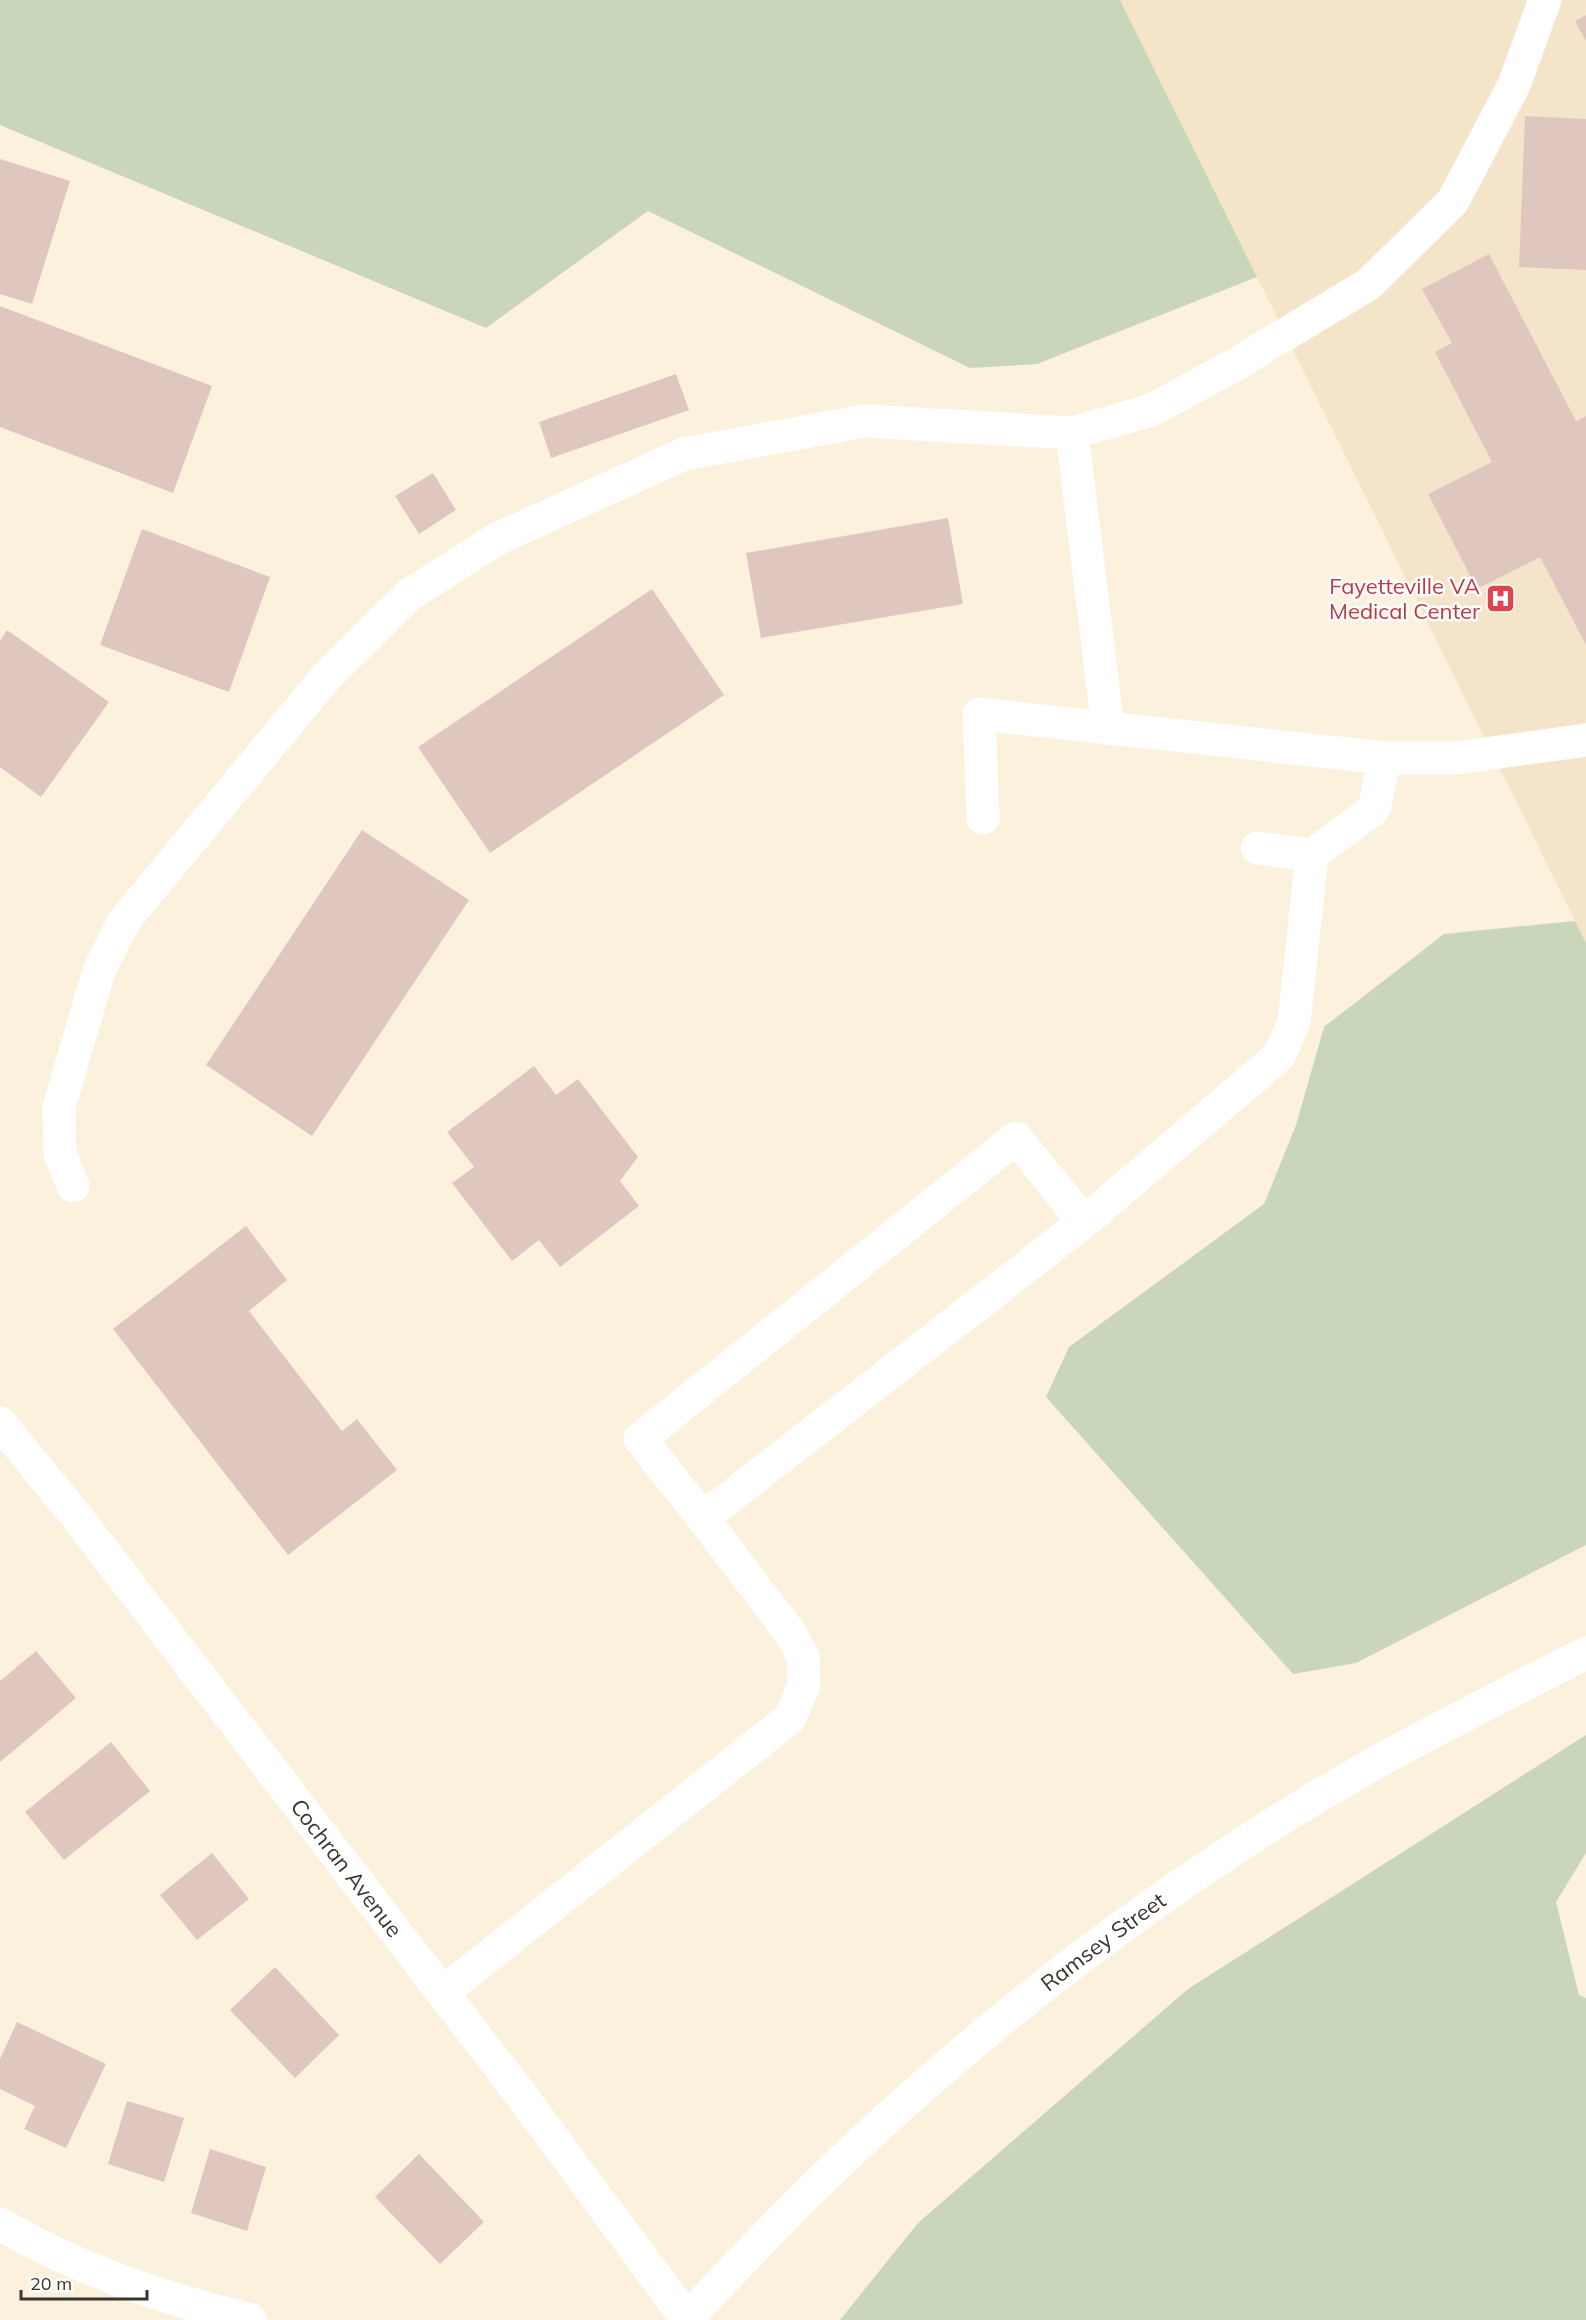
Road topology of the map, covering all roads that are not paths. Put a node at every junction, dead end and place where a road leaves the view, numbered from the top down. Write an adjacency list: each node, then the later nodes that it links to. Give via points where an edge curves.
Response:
1 (1545, 0): 2 (street, via 1514,85 1454,201 1370,284 1152,410)
2 (1072, 433): 3 (street); 9 (street, via 865,421 684,454 497,539 410,595 327,676 124,921 99,971 59,1107 60,1153)
3 (1108, 728): 5 (street); 6 (street, via 980,714)
4 (1586, 740): 5 (street, via 1456,758)
5 (1385, 758): 8 (street, via 1374,809)
6 (983, 818)
7 (1257, 849): 8 (street)
8 (1312, 855): 10 (street, via 1294,1022 1279,1056)
9 (73, 1185)
10 (1084, 1222): 12 (street); 12 (street, via 1016,1138 640,1439)
11 (6, 1442): 14 (street, Cochran Avenue, via 77,1517)
12 (704, 1518): 14 (street, via 803,1656 804,1685 789,1718)
13 (1586, 1653): 16 (street, Ramsey Street, via 1400,1749 1293,1812 1173,1890 1055,1977 852,2150)
14 (442, 1993): 16 (street, Cochran Avenue)
15 (0, 2224): 17 (street, via 102,2275 184,2303)
16 (686, 2319)
17 (251, 2320)

